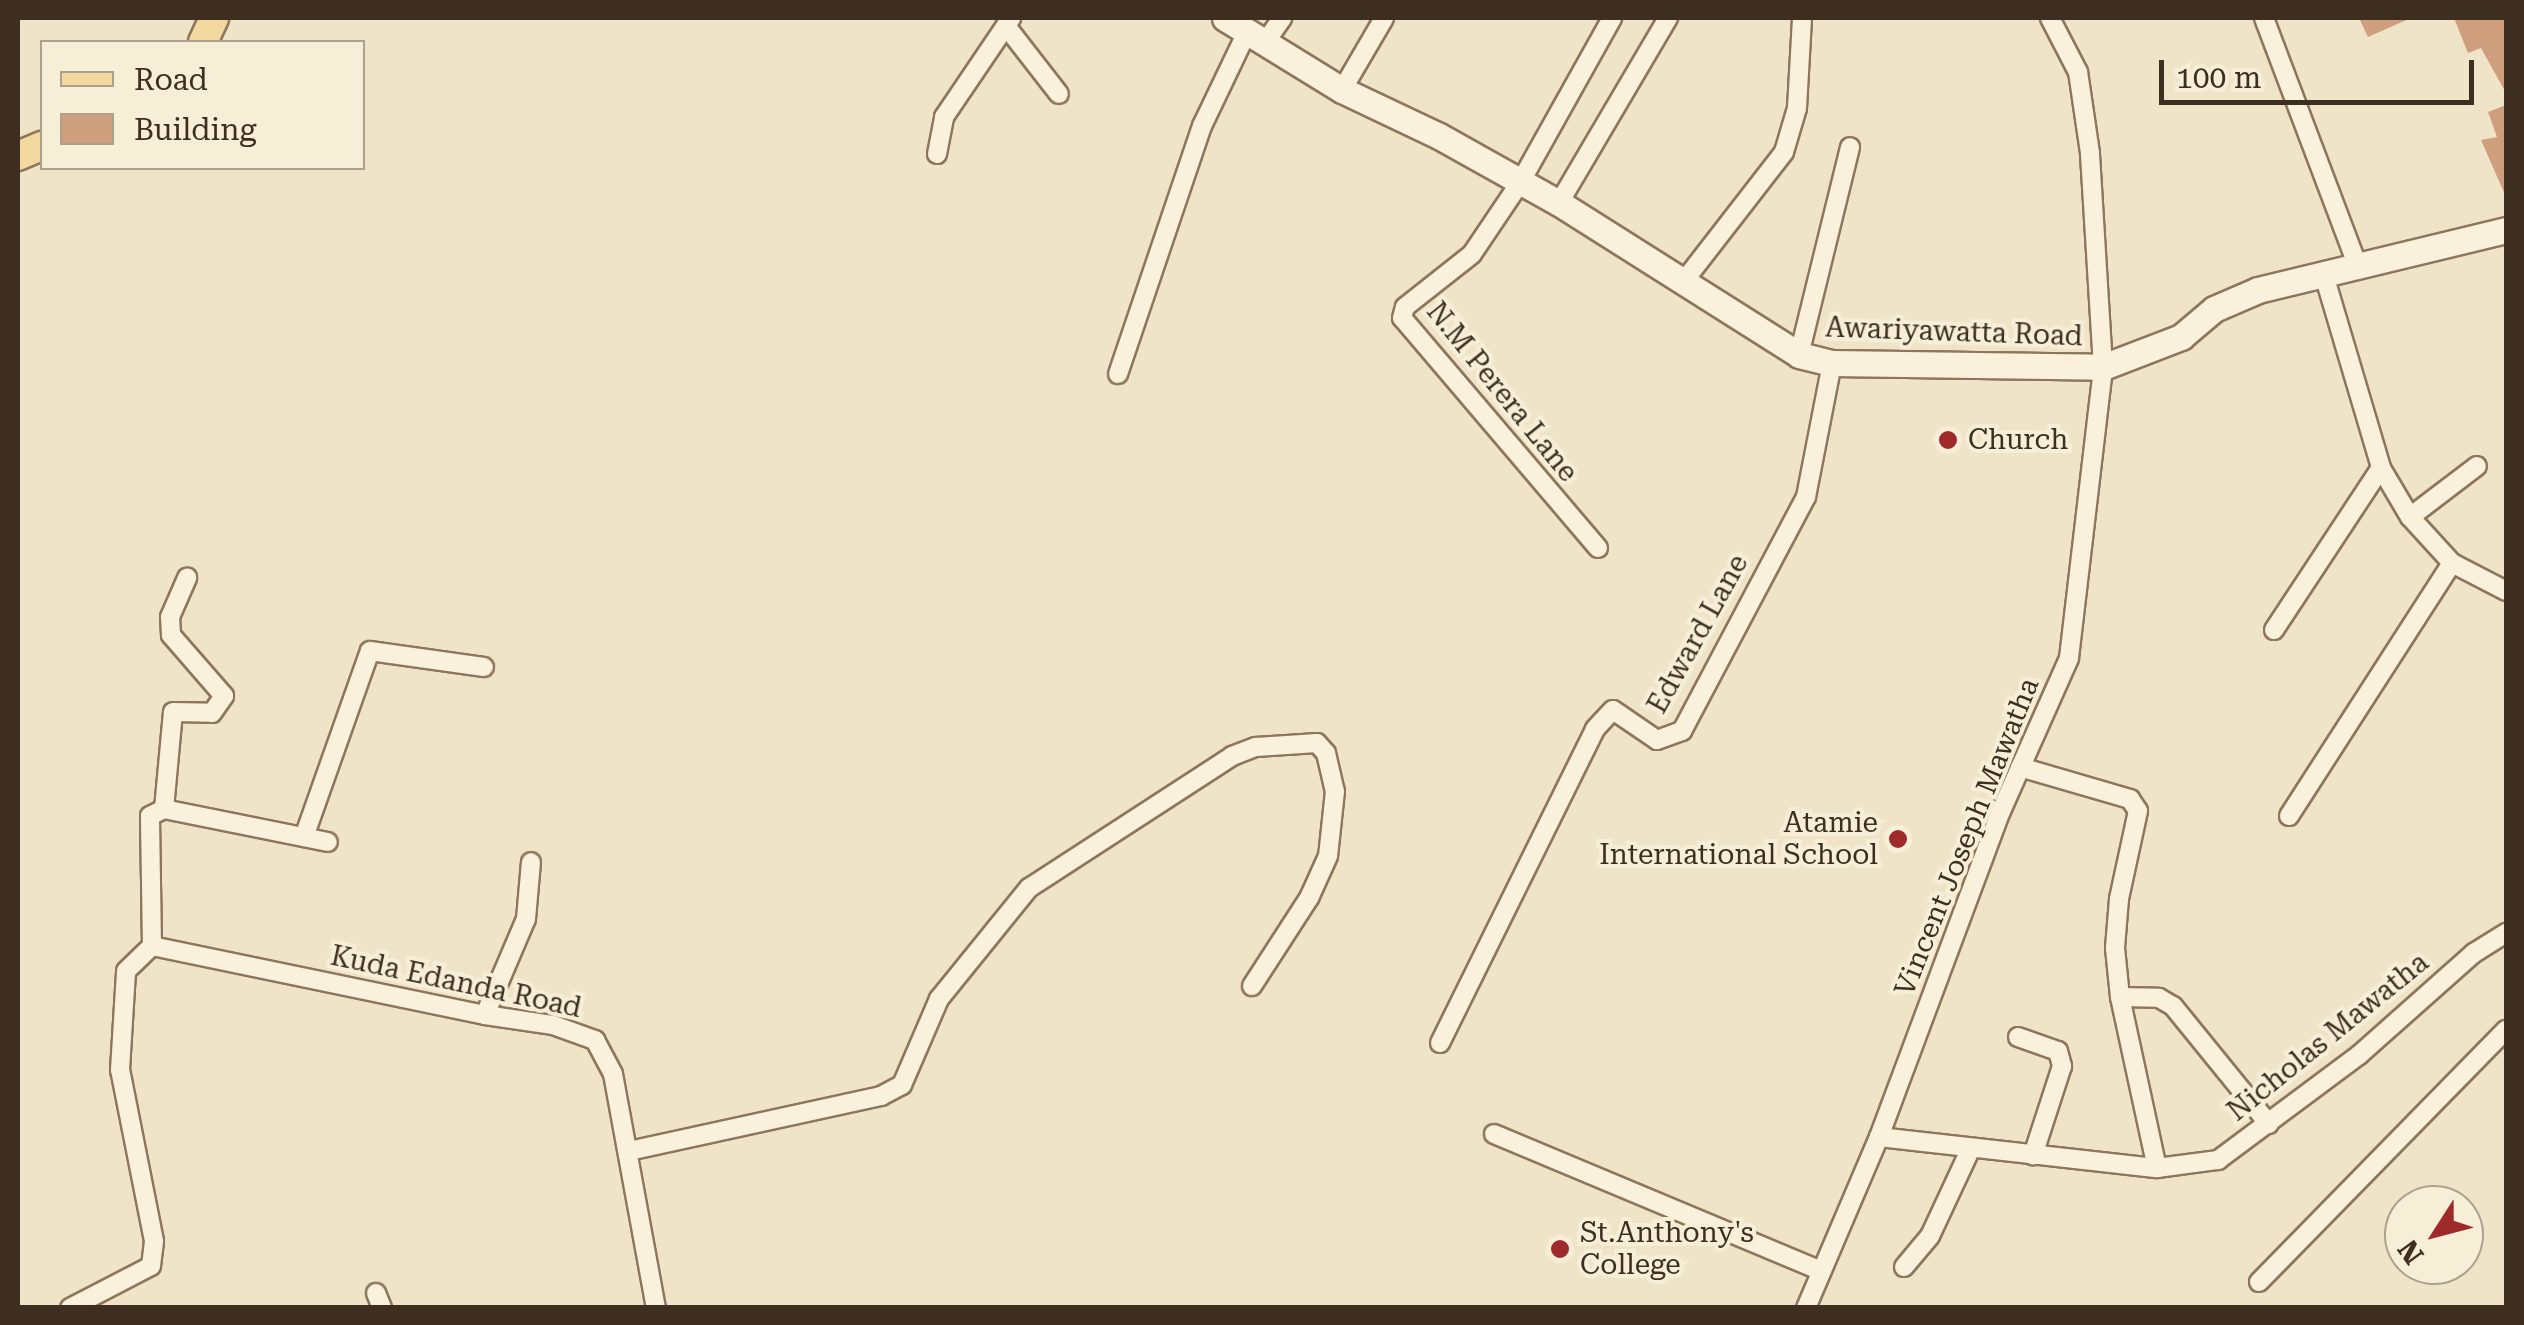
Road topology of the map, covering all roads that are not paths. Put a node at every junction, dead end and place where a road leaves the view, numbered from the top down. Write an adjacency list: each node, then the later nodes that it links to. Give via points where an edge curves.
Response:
1 (1282, 18): 9 (street)
2 (1384, 18): 10 (street)
3 (1612, 18): 14 (street)
4 (1668, 18): 15 (street)
5 (1802, 18): 19 (street, via 1796,108 1784,152)
6 (2050, 18): 22 (street, Vincent Joseph Mawatha, via 2081,88)
7 (2264, 18): 17 (street)
8 (1008, 22): 11 (street); 13 (street, via 944,117)
9 (1246, 31): 10 (street, Awariyawatta Road); 23 (street, via 1202,126)
10 (1342, 90): 14 (street, Awariyawatta Road)
11 (1060, 94)
12 (1850, 147): 20 (street)
13 (936, 154)
14 (1520, 181): 15 (street, Awariyawatta Road); 27 (street, N.M Perera Lane, via 1472,254 1405,307 1402,318)
15 (1559, 204): 19 (street, Awariyawatta Road)
16 (2506, 230): 17 (street, Awariyawatta Road)
17 (2358, 267): 18 (street, Awariyawatta Road)
18 (2324, 275): 22 (street, Awariyawatta Road, via 2258,290 2214,309 2181,337); 25 (street)
19 (1684, 281): 20 (street, Awariyawatta Road)
20 (1799, 355): 21 (street, Awariyawatta Road)
21 (1832, 363): 22 (street, Awariyawatta Road); 46 (street, Edward Lane, via 1806,497 1682,731 1657,740 1613,710 1594,729)
22 (2103, 367): 33 (street, Vincent Joseph Mawatha, via 2069,658)
23 (1118, 374)
24 (2476, 466): 26 (street)
25 (2381, 468): 26 (street); 31 (street)
26 (2410, 517): 28 (street)
27 (1598, 548)
28 (2452, 563): 30 (street); 35 (street)
29 (187, 578): 34 (street, via 170,617 171,635 224,696 212,712 173,712)
30 (2506, 591)
31 (2274, 630)
32 (484, 667): 36 (street, via 370,651)
33 (2020, 767): 42 (street, via 2130,799 2138,811 2119,898); 49 (street, Vincent Joseph Mawatha)
34 (164, 809): 36 (street); 40 (street, via 150,816)
35 (2289, 816)
36 (304, 837): 37 (street)
37 (328, 842)
38 (531, 862): 43 (street, via 526,919)
39 (2506, 933): 47 (street, Nicholas Mawatha)
40 (152, 946): 43 (street, Kuda Edanda Road); 57 (street, via 126,970 120,1070 154,1241 152,1266)
41 (1252, 986): 51 (street, via 1328,856 1336,791 1326,752 1317,743 1246,750 1037,882 939,999 902,1085 880,1096)
42 (2120, 997): 47 (street, via 2159,998 2172,1006); 53 (street)
43 (485, 1015): 51 (street, Kuda Edanda Road, via 553,1025 595,1040 613,1074)
44 (2506, 1030): 56 (street)
45 (2018, 1036): 52 (street, via 2058,1052 2062,1066)
46 (1440, 1043)
47 (2269, 1124): 53 (street, Nicholas Mawatha, via 2218,1160)
48 (1494, 1134): 55 (street)
49 (1879, 1137): 50 (street, Nicholas Mawatha); 55 (street, Vincent Joseph Mawatha)
50 (1972, 1148): 52 (street, Nicholas Mawatha); 54 (street, via 1930,1236)
51 (628, 1151): 58 (street, Kuda Edanda Road)
52 (2034, 1155): 53 (street, Nicholas Mawatha)
53 (2157, 1168)
54 (1904, 1267)
55 (1822, 1271): 59 (street, Vincent Joseph Mawatha)
56 (2259, 1282)
57 (70, 1308)
58 (656, 1308)
59 (1806, 1308)

